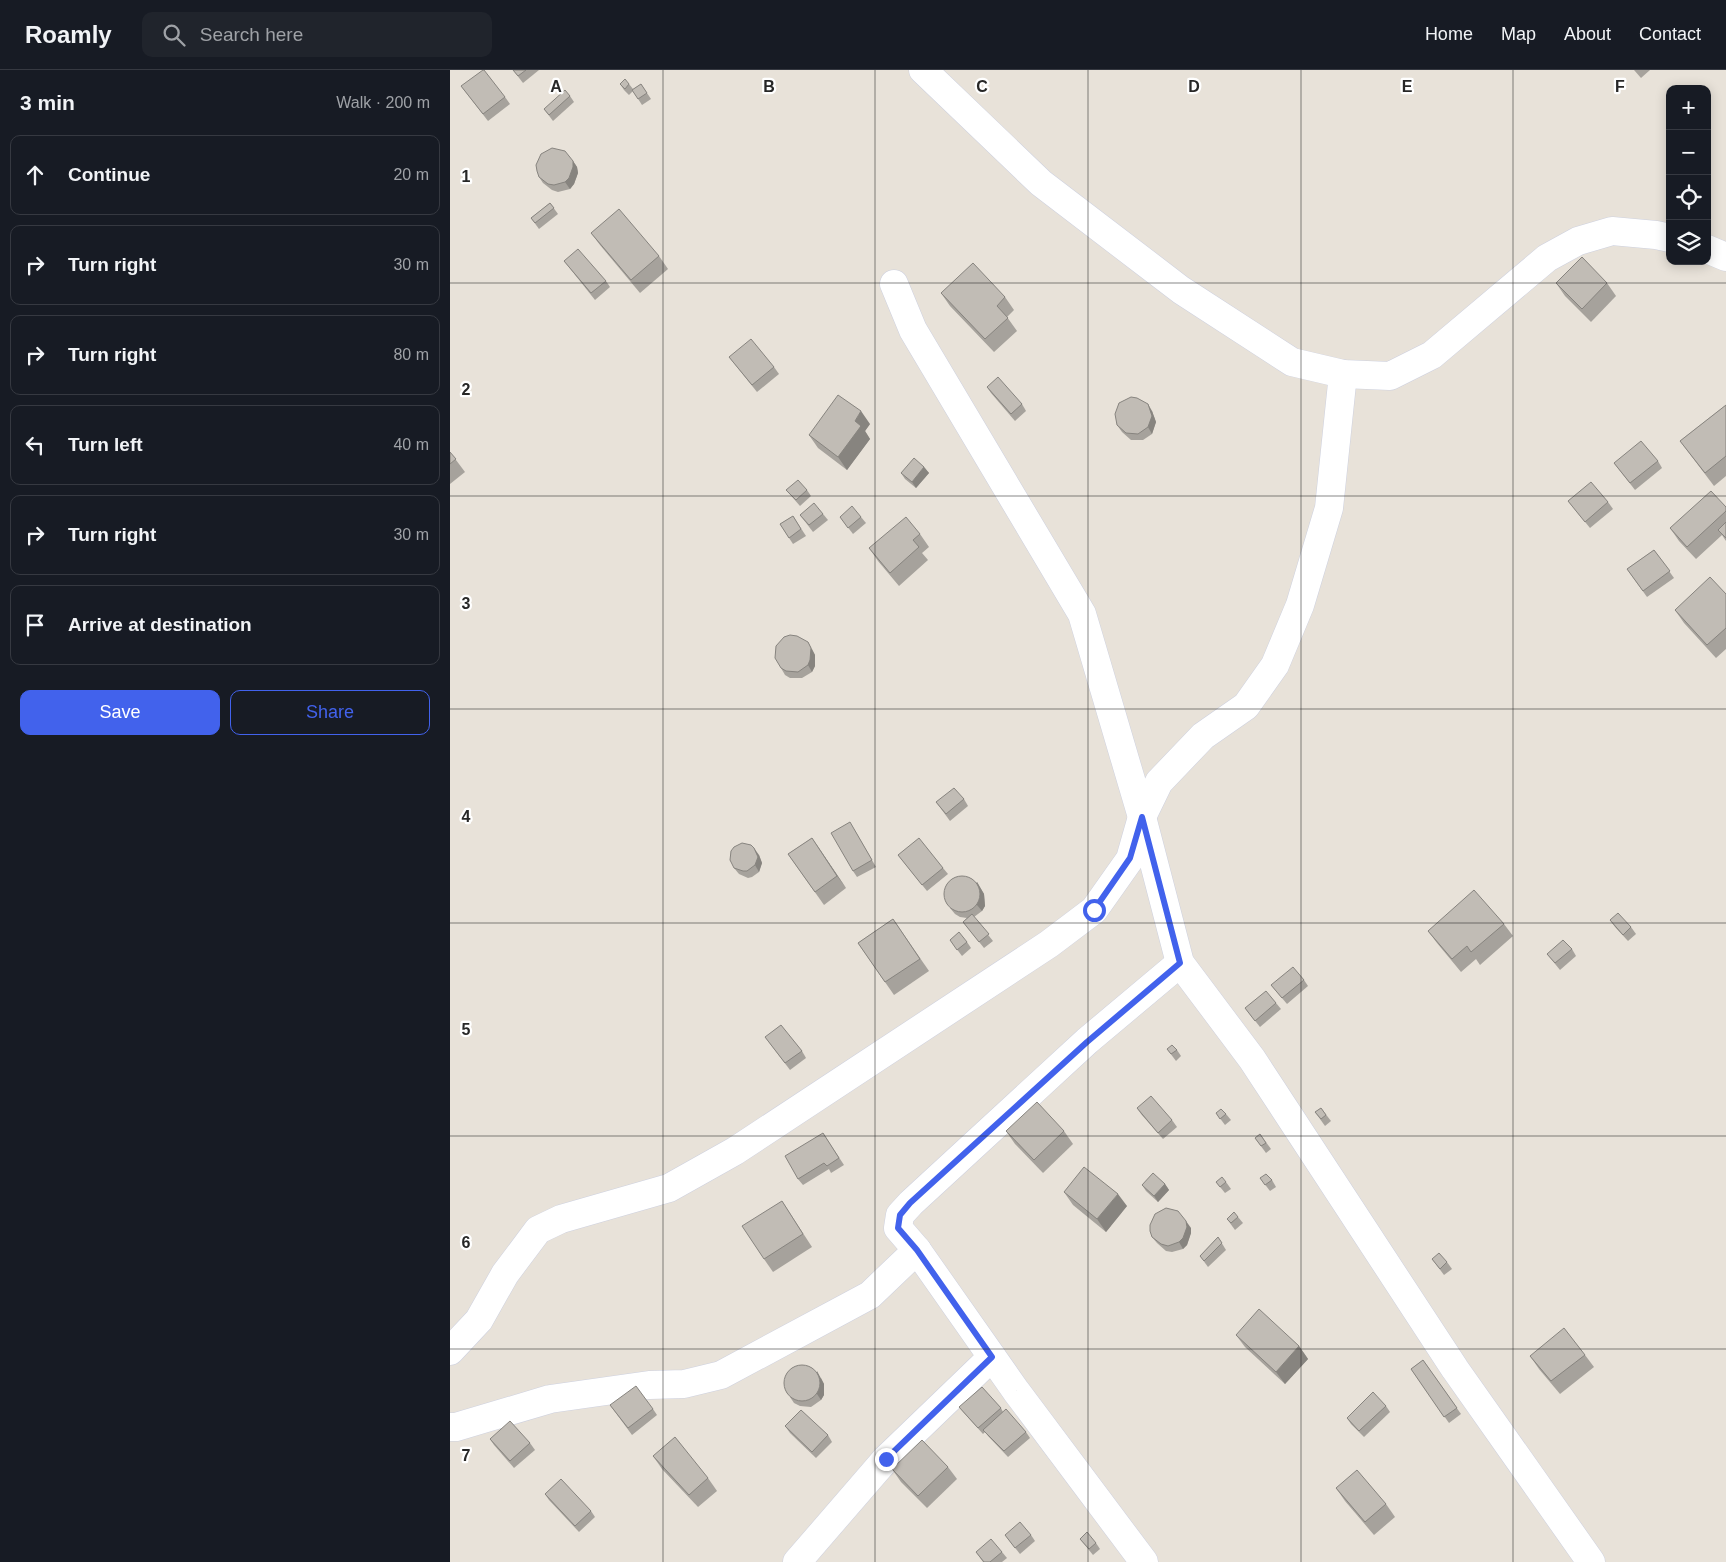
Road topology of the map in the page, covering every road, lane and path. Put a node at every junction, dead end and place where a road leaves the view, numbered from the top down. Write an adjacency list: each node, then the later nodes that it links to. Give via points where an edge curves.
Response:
1 (923, 70): 6 (street, via 1041,183 1181,290 1292,362)
2 (1666, 237): 6 (street, via 1612,232 1578,241 1547,258 1432,355 1390,376)
3 (1711, 251): 4 (street)
4 (1726, 257)
5 (894, 284): 7 (street, via 912,330 1082,614)
6 (1343, 374): 7 (street, via 1329,508 1300,605 1275,665 1246,706 1202,736 1159,782)
7 (1142, 817): 8 (street); 10 (street, via 1130,858 1094,910 1049,944 735,1151 670,1188 561,1219 538,1230 505,1274 479,1320)
8 (1180, 963): 9 (street, via 1087,1042 910,1203 900,1215 898,1228); 15 (street, via 1252,1059 1455,1369)
9 (917, 1250): 11 (street); 12 (street, via 870,1295 721,1375 684,1384 649,1385 550,1399)
10 (450, 1351)
11 (992, 1357): 13 (street, via 886,1459); 14 (street)
12 (450, 1427)
13 (797, 1562)
14 (1144, 1562)
15 (1591, 1562)

